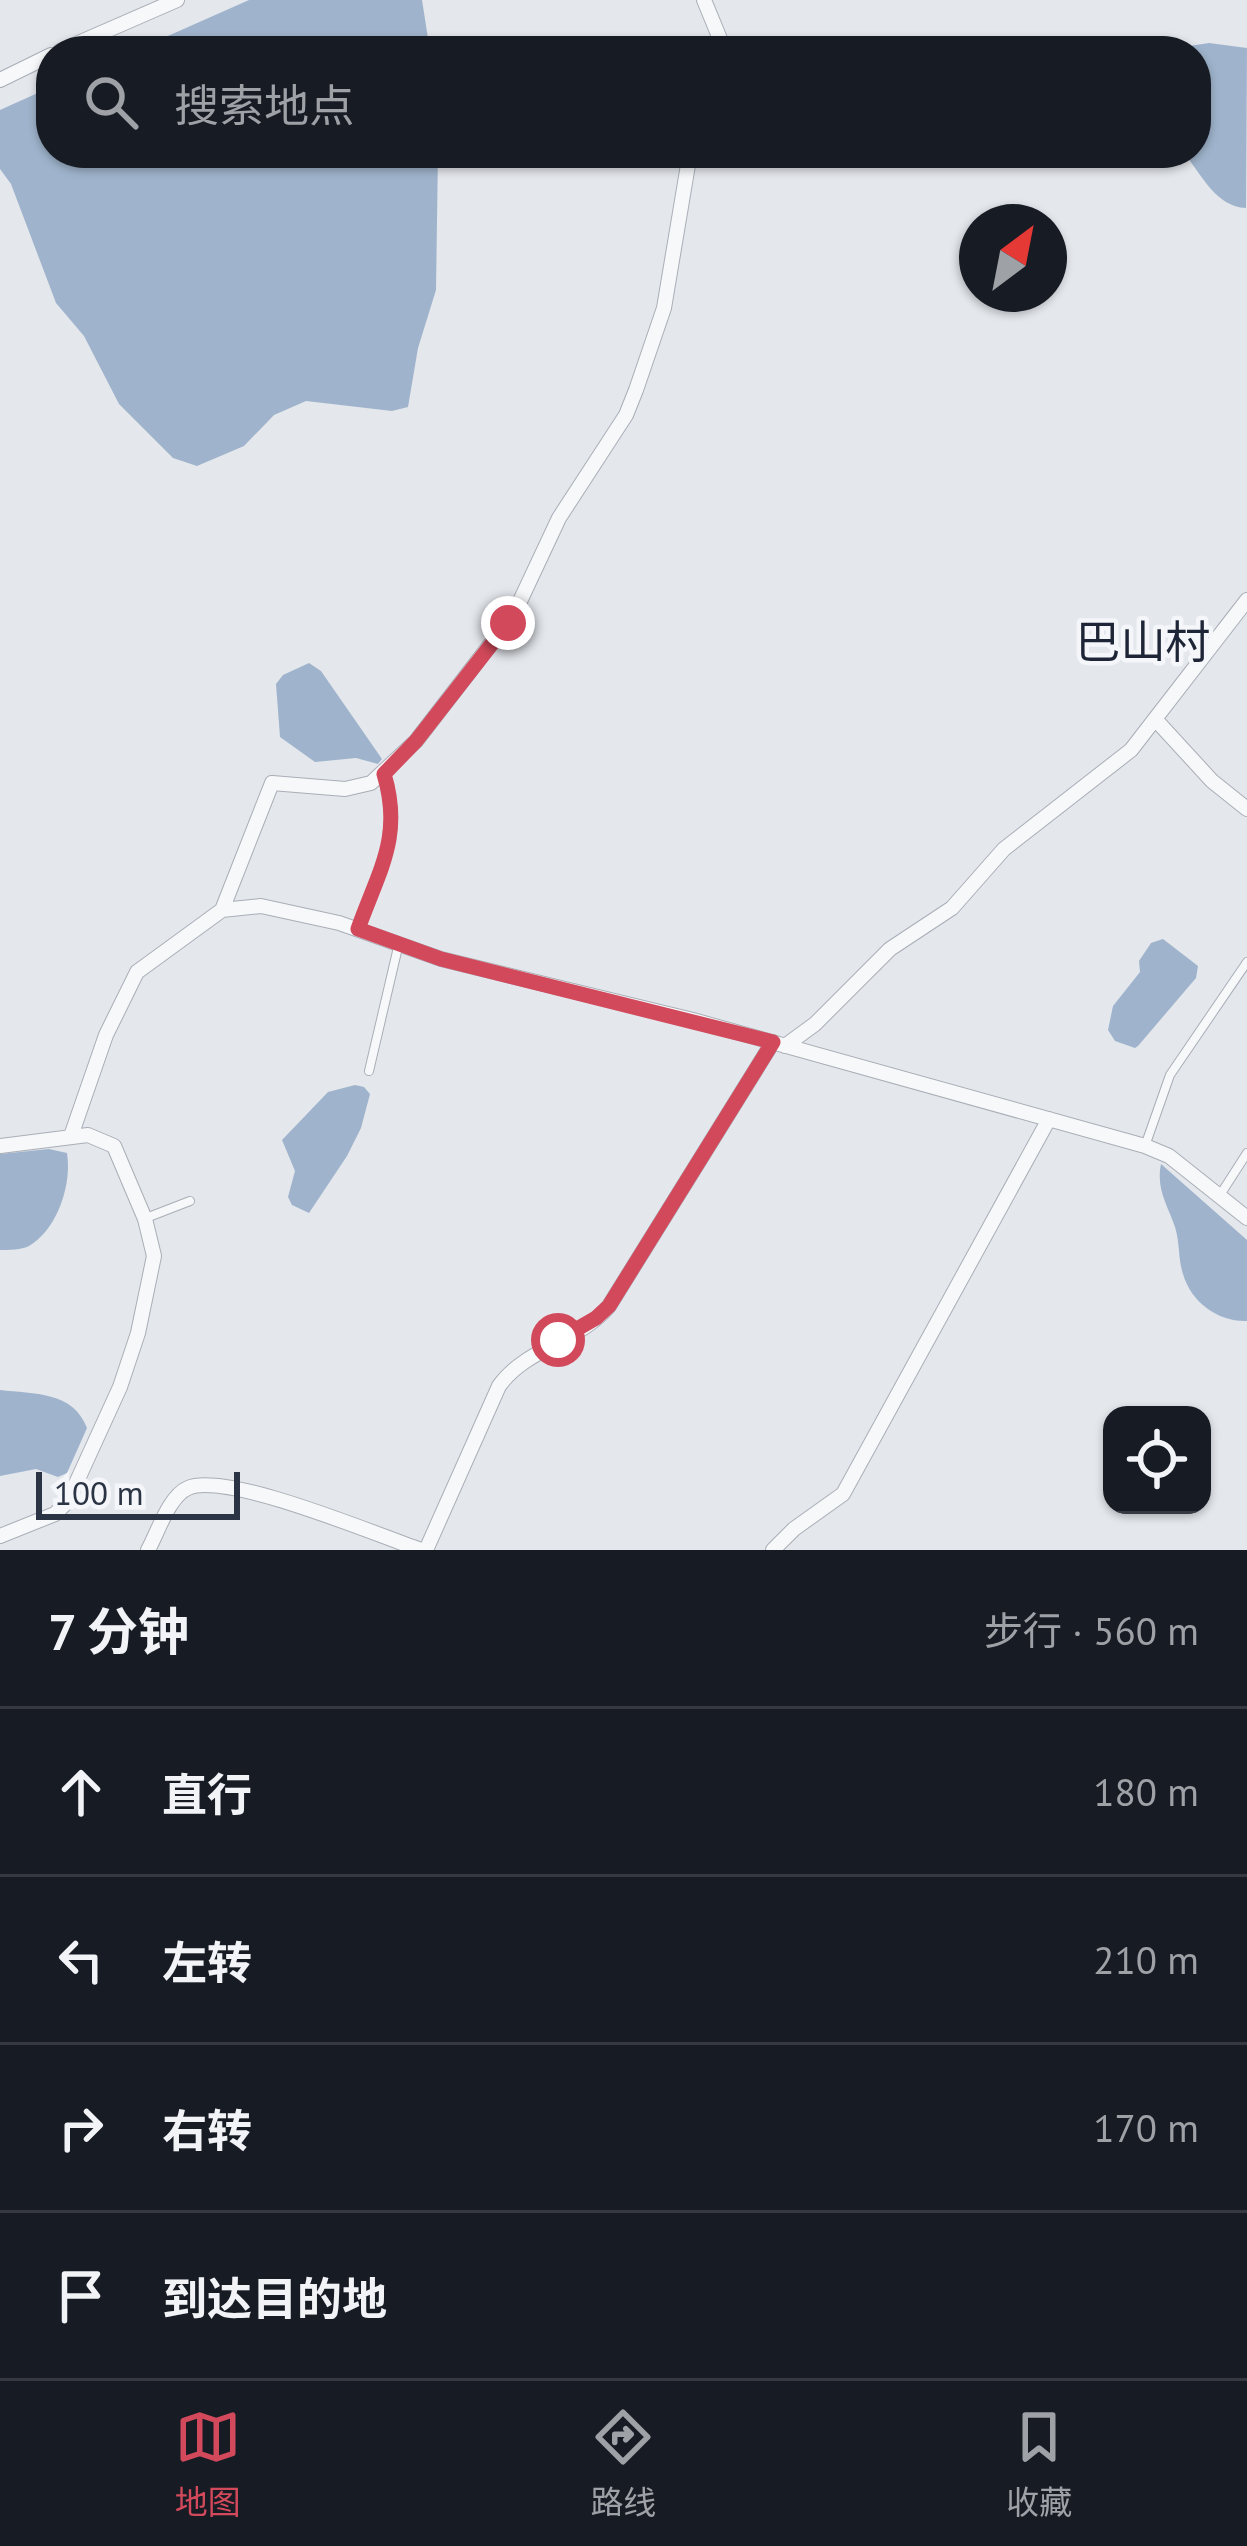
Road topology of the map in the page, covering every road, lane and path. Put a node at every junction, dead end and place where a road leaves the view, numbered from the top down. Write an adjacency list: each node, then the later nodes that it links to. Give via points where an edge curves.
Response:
1 (177, 0): 3 (street)
2 (704, 0): 4 (street)
3 (94, 36)
4 (719, 36)
5 (36, 62): 6 (street)
6 (0, 80)
7 (687, 168): 10 (street, via 664,308 626,415 559,518 514,614)
8 (1247, 600): 9 (street)
9 (1156, 720): 11 (street); 16 (street, via 1131,750 1004,849 952,908 890,949 815,1024)
10 (384, 774): 12 (street, via 356,789 272,783); 13 (lane, via 393,830)
11 (1247, 809)
12 (222, 910): 13 (street, via 261,906); 19 (street, via 131,980)
13 (358, 929): 14 (street)
14 (399, 942): 16 (street); 17 (lane)
15 (1247, 962): 21 (lane, via 1170,1075)
16 (779, 1044): 18 (street); 29 (street, via 609,1306 506,1378)
17 (369, 1072)
18 (1049, 1119): 21 (street); 30 (street, via 843,1494)
19 (71, 1136): 20 (street); 26 (street, via 114,1147)
20 (0, 1146)
21 (1145, 1146): 23 (street)
22 (1247, 1153): 23 (lane)
23 (1219, 1196): 25 (street)
24 (190, 1201): 26 (lane)
25 (1247, 1218)
26 (145, 1219): 27 (street, via 154,1252 120,1388 68,1501)
27 (0, 1536)
28 (148, 1550): 29 (street, via 178,1494 196,1486 254,1493)
29 (424, 1550)
30 (773, 1550)

